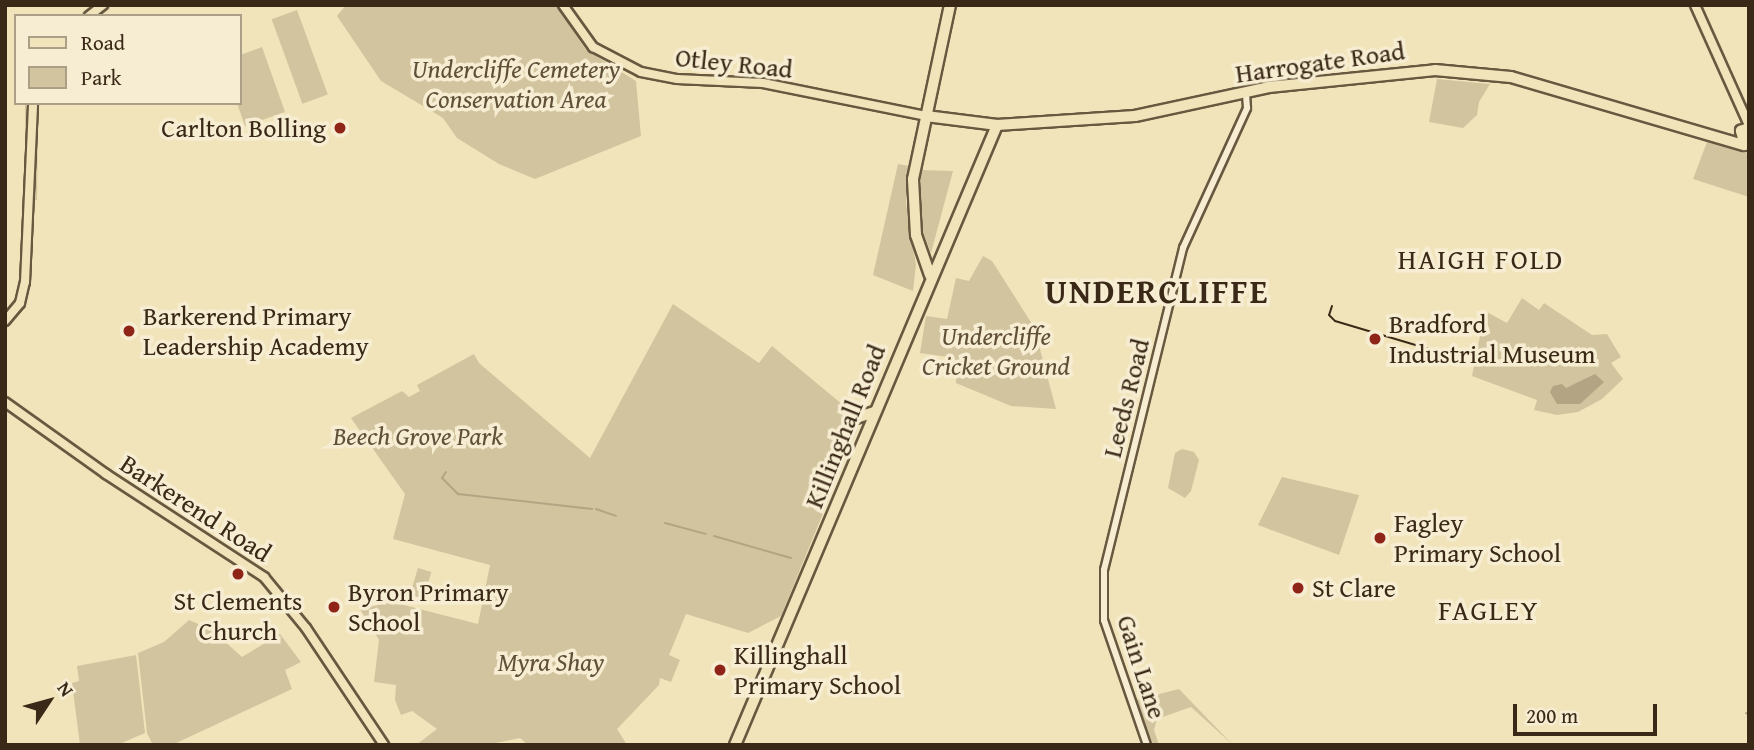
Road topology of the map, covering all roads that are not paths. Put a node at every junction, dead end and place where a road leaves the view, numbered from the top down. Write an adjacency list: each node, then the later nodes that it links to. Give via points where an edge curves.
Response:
1 (563, 5): 6 (main road, Otley Road, via 593,47 641,72 677,79 763,83)
2 (950, 5): 6 (highway)
3 (1695, 5): 8 (main road)
4 (1246, 92): 7 (highway, Harrogate Road, via 1135,116); 9 (highway, Harrogate Road, via 1401,70 1477,73 1524,80); 16 (street, Leeds Road, via 1247,108 1183,248)
5 (33, 105): 12 (main road, via 25,282 20,303)
6 (926, 116): 7 (highway, Harrogate Road); 11 (highway, via 912,206 919,248)
7 (997, 125): 11 (highway, Killinghall Road)
8 (1746, 126): 9 (highway); 10 (highway)
9 (1713, 134): 10 (highway, Harrogate Road)
10 (1746, 146)
11 (930, 275): 14 (highway, Killinghall Road)
12 (5, 321)
13 (5, 402): 17 (main road, Barkerend Road, via 264,577 306,628)
14 (874, 412): 15 (highway); 18 (highway, Killinghall Road)
15 (856, 418)
16 (1109, 561): 19 (street, Gain Lane, via 1102,587 1104,620)
17 (384, 745)
18 (735, 745)
19 (1147, 745)

